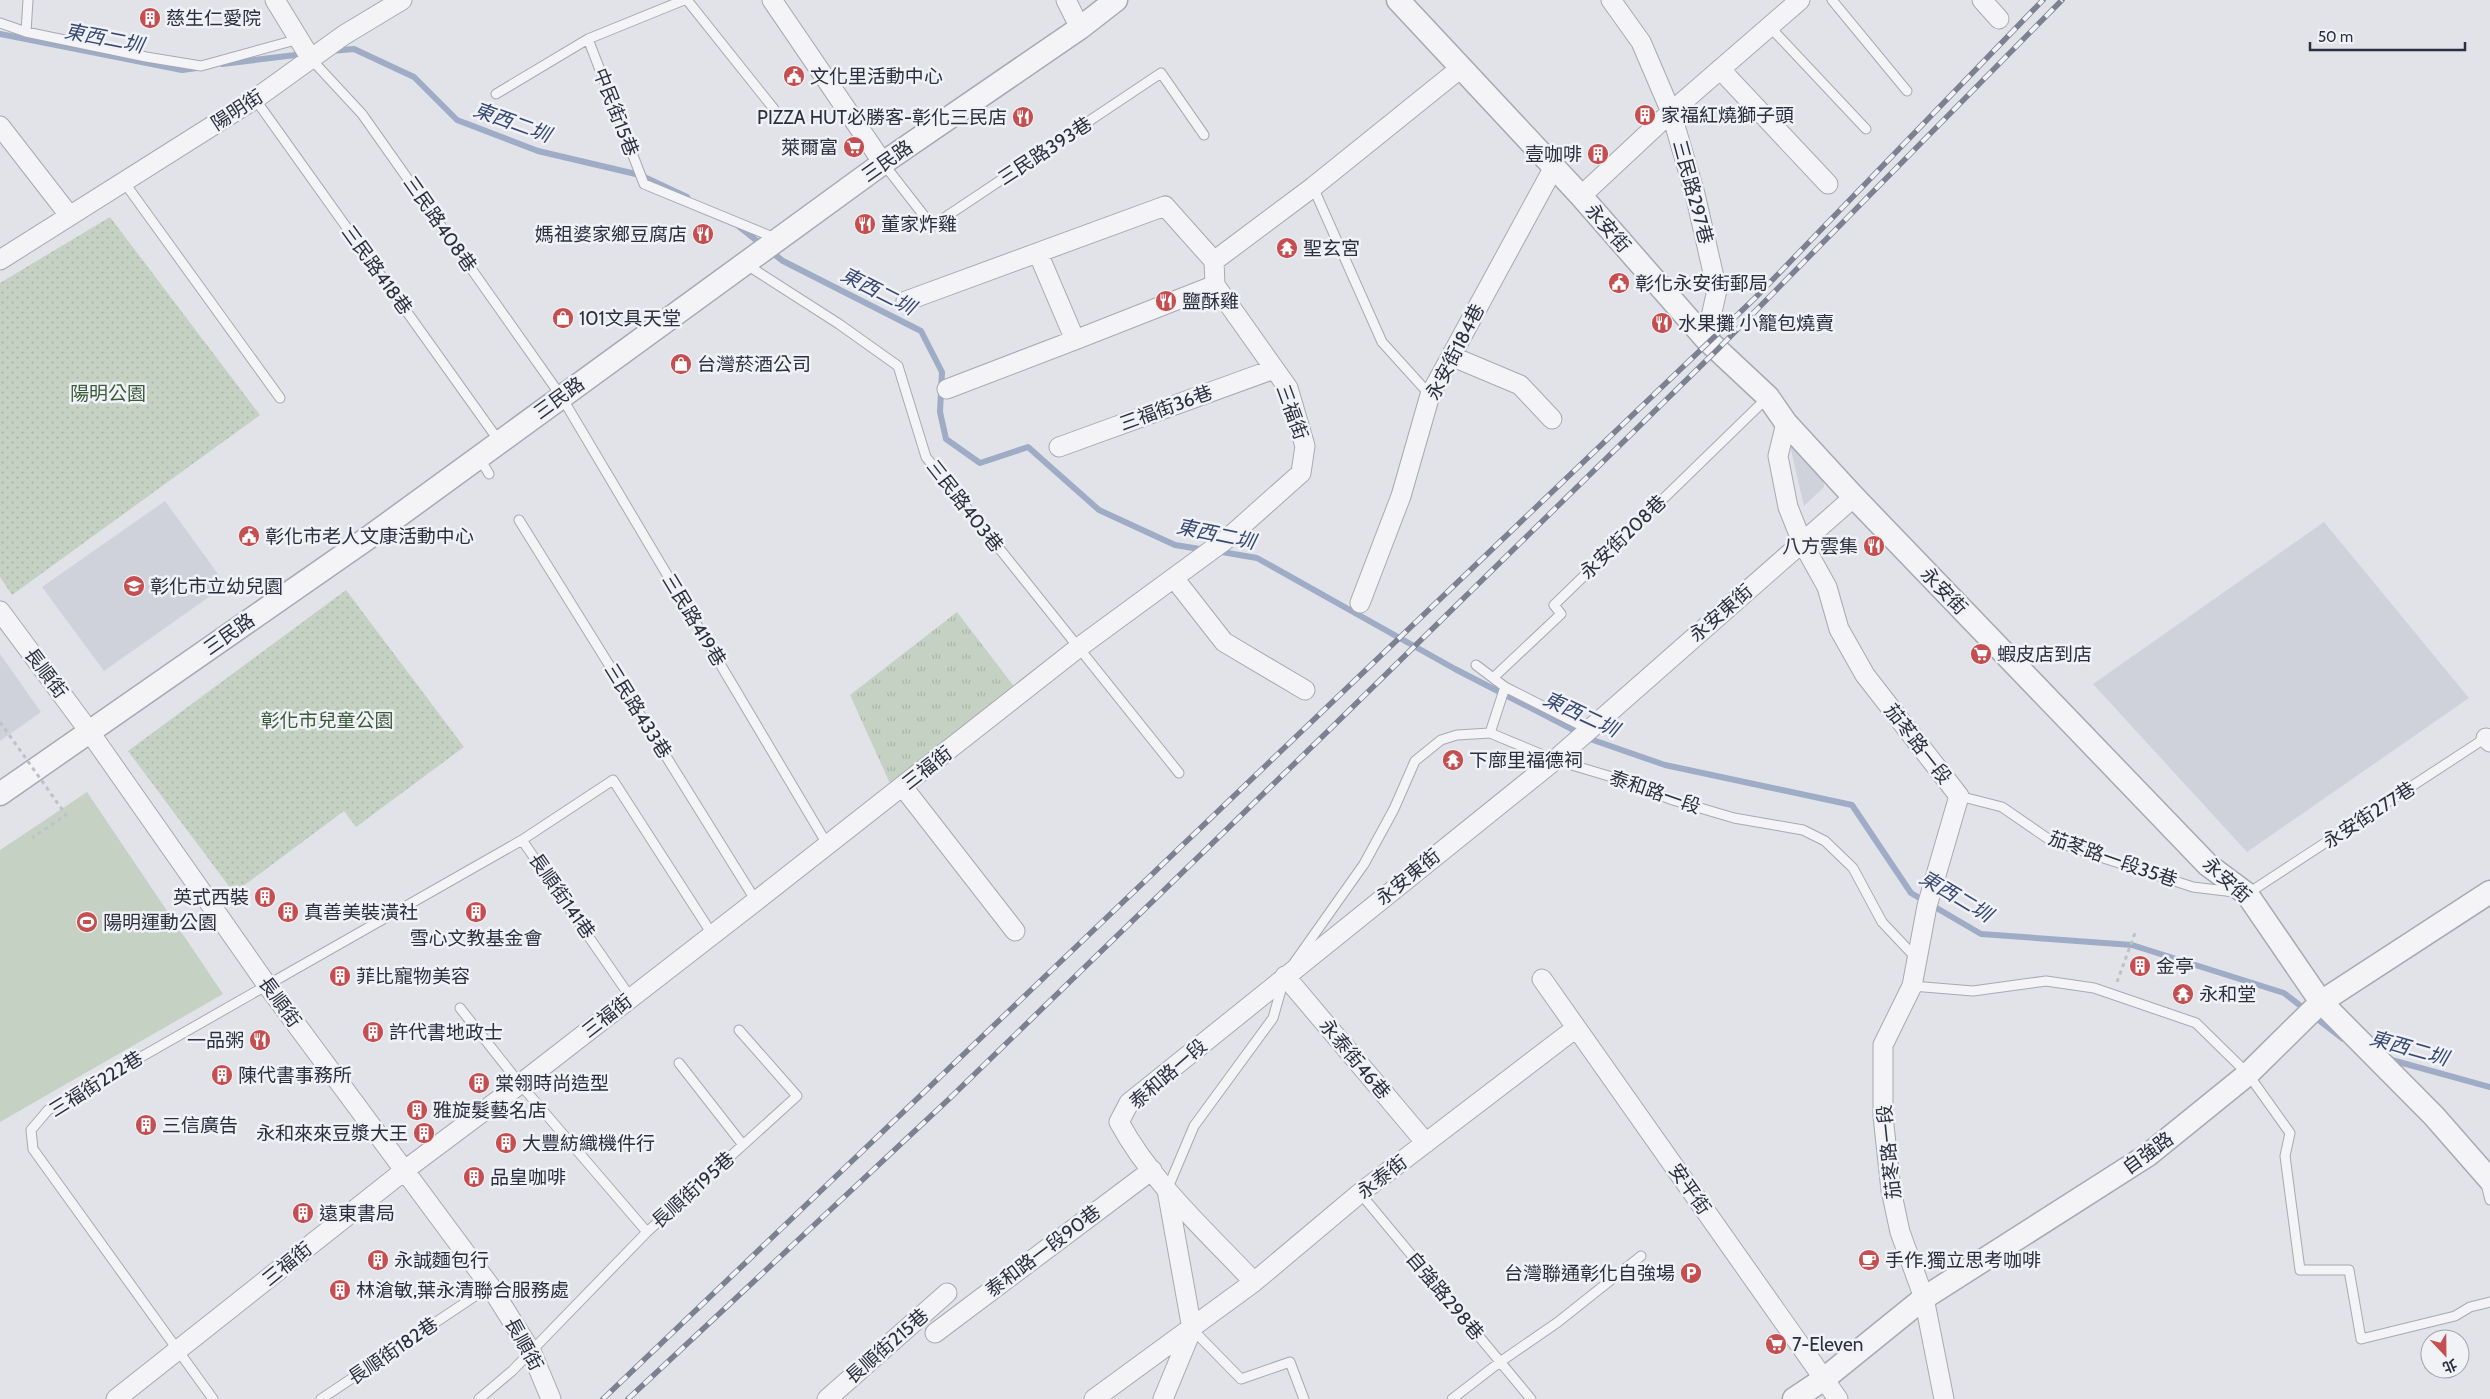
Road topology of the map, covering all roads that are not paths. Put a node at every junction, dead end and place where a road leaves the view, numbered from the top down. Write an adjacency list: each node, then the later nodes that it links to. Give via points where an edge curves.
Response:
1 (28, 0): 17 (lane)
2 (275, 0): 18 (street)
3 (402, 0): 20 (street, 陽明街)
4 (686, 0): 19 (lane); 26 (lane)
5 (772, 0): 31 (street)
6 (1066, 0): 16 (street)
7 (1116, 0): 16 (street, 三民路)
8 (1398, 0): 21 (street, 永安街)
9 (1611, 0): 27 (street, 三民路297巷, via 1641,42)
10 (1800, 0): 15 (street)
11 (1832, 0): 23 (lane)
12 (1982, 0): 13 (street)
13 (1999, 19)
14 (0, 22): 17 (lane)
15 (1770, 27): 22 (street); 29 (lane)
16 (1080, 28): 31 (street, 三民路)
17 (26, 32): 18 (lane, via 202,66)
18 (300, 39): 20 (street)
19 (588, 40): 24 (lane); 38 (lane, 中民街15巷, via 644,184)
20 (311, 59): 25 (street, 陽明街); 51 (lane, 三民路408巷, via 362,114)
21 (1462, 67): 32 (street, 永安街); 35 (street)
22 (1720, 69): 27 (street); 34 (street)
23 (1907, 91)
24 (496, 94)
25 (255, 99): 33 (street, 陽明街); 56 (lane, 三民路418巷)
26 (774, 109)
27 (1671, 112): 36 (street); 45 (street, 三民路297巷, via 1695,194 1717,290)
28 (0, 126): 37 (street)
29 (1866, 128)
30 (1204, 135): 31 (lane, 三民路393巷, via 1161,73 932,226)
31 (883, 163): 38 (street, 三民路)
32 (1554, 167): 36 (street, 永安街); 47 (street, 永安街184巷)
33 (124, 182): 37 (street, 陽明街); 53 (lane)
34 (1828, 184)
35 (1313, 187): 41 (street); 50 (lane, via 1382,342)
36 (1581, 196): 45 (street, 永安街)
37 (69, 216): 40 (street, 陽明街)
38 (779, 239): 42 (street, 三民路)
39 (1038, 253): 41 (street, via 1165,206); 44 (street); 46 (street)
40 (0, 260)
41 (1214, 261): 43 (street)
42 (744, 263): 51 (street, 三民路); 64 (lane, 三民路403巷, via 898,366 926,456)
43 (1215, 285): 46 (street); 48 (street, 三福街)
44 (906, 301)
45 (1706, 339): 52 (street, 永安街)
46 (1075, 340): 49 (street)
47 (1451, 356): 50 (street, 永安街184巷); 54 (street, via 1520,385)
48 (1274, 369): 57 (street, 三福街36巷); 61 (street, 三福街, via 1288,388 1305,446 1301,473 1228,538)
49 (946, 389)
50 (1430, 395): 62 (street, 永安街184巷, via 1401,496)
51 (561, 396): 56 (street, 三民路); 79 (lane, 三民路419巷)
52 (1768, 397): 55 (street, 永安街); 66 (lane, 永安街208巷, via 1554,605 1561,614)
53 (280, 398)
54 (1552, 419)
55 (1786, 423): 58 (street, 永安街); 60 (street, 茄苳路一段, via 1778,456 1788,507)
56 (499, 441): 70 (street, 三民路, via 484,465 368,538)
57 (1059, 447)
58 (1854, 497): 60 (street, 永安東街); 81 (street, 永安街, via 2208,865)
59 (519, 520): 82 (lane, 三民路433巷)
60 (1802, 542): 69 (street, 永安東街); 77 (street, 茄苳路一段, via 1827,587 1839,629 1865,675)
61 (1174, 578): 64 (street, 三福街); 68 (street, via 1224,642)
62 (1360, 603)
63 (0, 611): 70 (street, 長順街)
64 (1078, 648): 74 (lane, 三民路403巷); 75 (street, 三福街)
65 (1476, 666): 66 (lane)
66 (1493, 678): 67 (lane)
67 (1505, 687): 69 (lane); 71 (lane)
68 (1305, 690)
69 (1588, 729): 73 (street, 永安東街)
70 (89, 731): 76 (street, 三民路); 88 (street, 長順街)
71 (1490, 733): 73 (lane, 泰和路一段); 86 (lane, 泰和路一段, via 1457,735 1441,740 1415,761 1364,864)
72 (2489, 738): 81 (lane, 永安街277巷)
73 (1555, 760): 85 (lane, 泰和路一段, via 1673,800 1734,818 1803,830 1825,841 1853,868 1882,922); 86 (street, 永安東街)
74 (1179, 773)
75 (903, 787): 79 (street, 三福街); 83 (street)
76 (0, 794)
77 (1958, 796): 81 (lane, 茄苳路一段35巷, via 2002,807 2047,838 2085,852 2193,887); 85 (street, 茄苳路一段, via 1927,906)
78 (522, 840): 84 (lane, via 613,780); 88 (lane, 長順街141巷); 90 (lane, 長順街141巷)
79 (827, 844): 82 (street, 三福街)
80 (2490, 892): 91 (street, 自強路)
81 (2247, 894): 91 (street, 永安街)
82 (756, 902): 84 (street, 三福街)
83 (1015, 932)
84 (712, 934): 90 (street, 三福街)
85 (1917, 959): 89 (street, 茄苳路一段)
86 (1285, 976): 98 (street, 永泰街46巷); 101 (street, 泰和路一段, via 1129,1103 1119,1122); 103 (lane, 泰和路一段, via 1273,1018 1194,1126)
87 (1542, 979): 93 (street, 安平街)
88 (267, 985): 100 (street, 長順街); 116 (lane, 三福街222巷, via 48,1110 31,1130 33,1149)
89 (1912, 986): 96 (lane, via 1973,991 2046,981 2094,988 2196,1023); 111 (street, 茄苳路一段, via 1883,1045 1883,1116 1900,1232)
90 (630, 998): 97 (street, 三福街)
91 (2321, 1002): 96 (street, 自強路); 102 (street, 永安街, via 2434,1116)
92 (460, 1008): 97 (lane)
93 (1576, 1028): 98 (street, 永泰街); 118 (street, 安平街)
94 (739, 1030): 99 (lane, 長順街195巷, via 797,1096)
95 (679, 1063): 99 (lane)
96 (2248, 1074): 111 (street, 自強路, via 2148,1155); 112 (lane, via 2290,1133 2285,1156 2300,1270 2349,1270 2361,1339 2455,1316 2470,1307)
97 (520, 1084): 100 (street, 三福街); 106 (lane)
98 (1426, 1143): 104 (street, 永泰街)
99 (743, 1145): 106 (lane, 長順街195巷)
100 (405, 1170): 109 (street, 長順街); 116 (street, 三福街)
101 (1152, 1170): 103 (street, 泰和路一段); 114 (street, 泰和路一段90巷)
102 (2486, 1176): 105 (lane)
103 (1167, 1190): 108 (street, 泰和路一段); 113 (street, 泰和路一段)
104 (1360, 1193): 108 (street, 永泰街); 117 (lane, 自強路298巷)
105 (2490, 1200)
106 (647, 1232): 115 (lane, 長順街195巷)
107 (1641, 1256): 117 (lane, via 1558,1322)
108 (1254, 1282): 113 (street, 永泰街)
109 (490, 1286): 115 (street, 長順街); 121 (lane, 長順街182巷)
110 (947, 1293): 124 (street, 長順街215巷)
111 (1924, 1298): 118 (street, 自強路); 132 (street, 茄苳路一段)
112 (2490, 1302)
113 (1192, 1329): 125 (street, 永泰街); 126 (street); 127 (lane, via 1241,1379 1290,1362)
114 (935, 1333)
115 (531, 1351): 122 (lane, 長順街195巷); 123 (street, 長順街)
116 (177, 1352): 119 (street, 三福街); 120 (lane, 三福街222巷)
117 (1500, 1362): 128 (lane); 129 (lane, 自強路298巷)
118 (1824, 1379): 130 (street, 自強路); 131 (street, 安平街)
119 (116, 1399)
120 (213, 1399)
121 (321, 1399)
122 (479, 1399)
123 (551, 1399)
124 (827, 1399)
125 (1094, 1399)
126 (1163, 1399)
127 (1304, 1399)
128 (1452, 1399)
129 (1531, 1399)
130 (1794, 1399)
131 (1838, 1399)
132 (1944, 1399)

